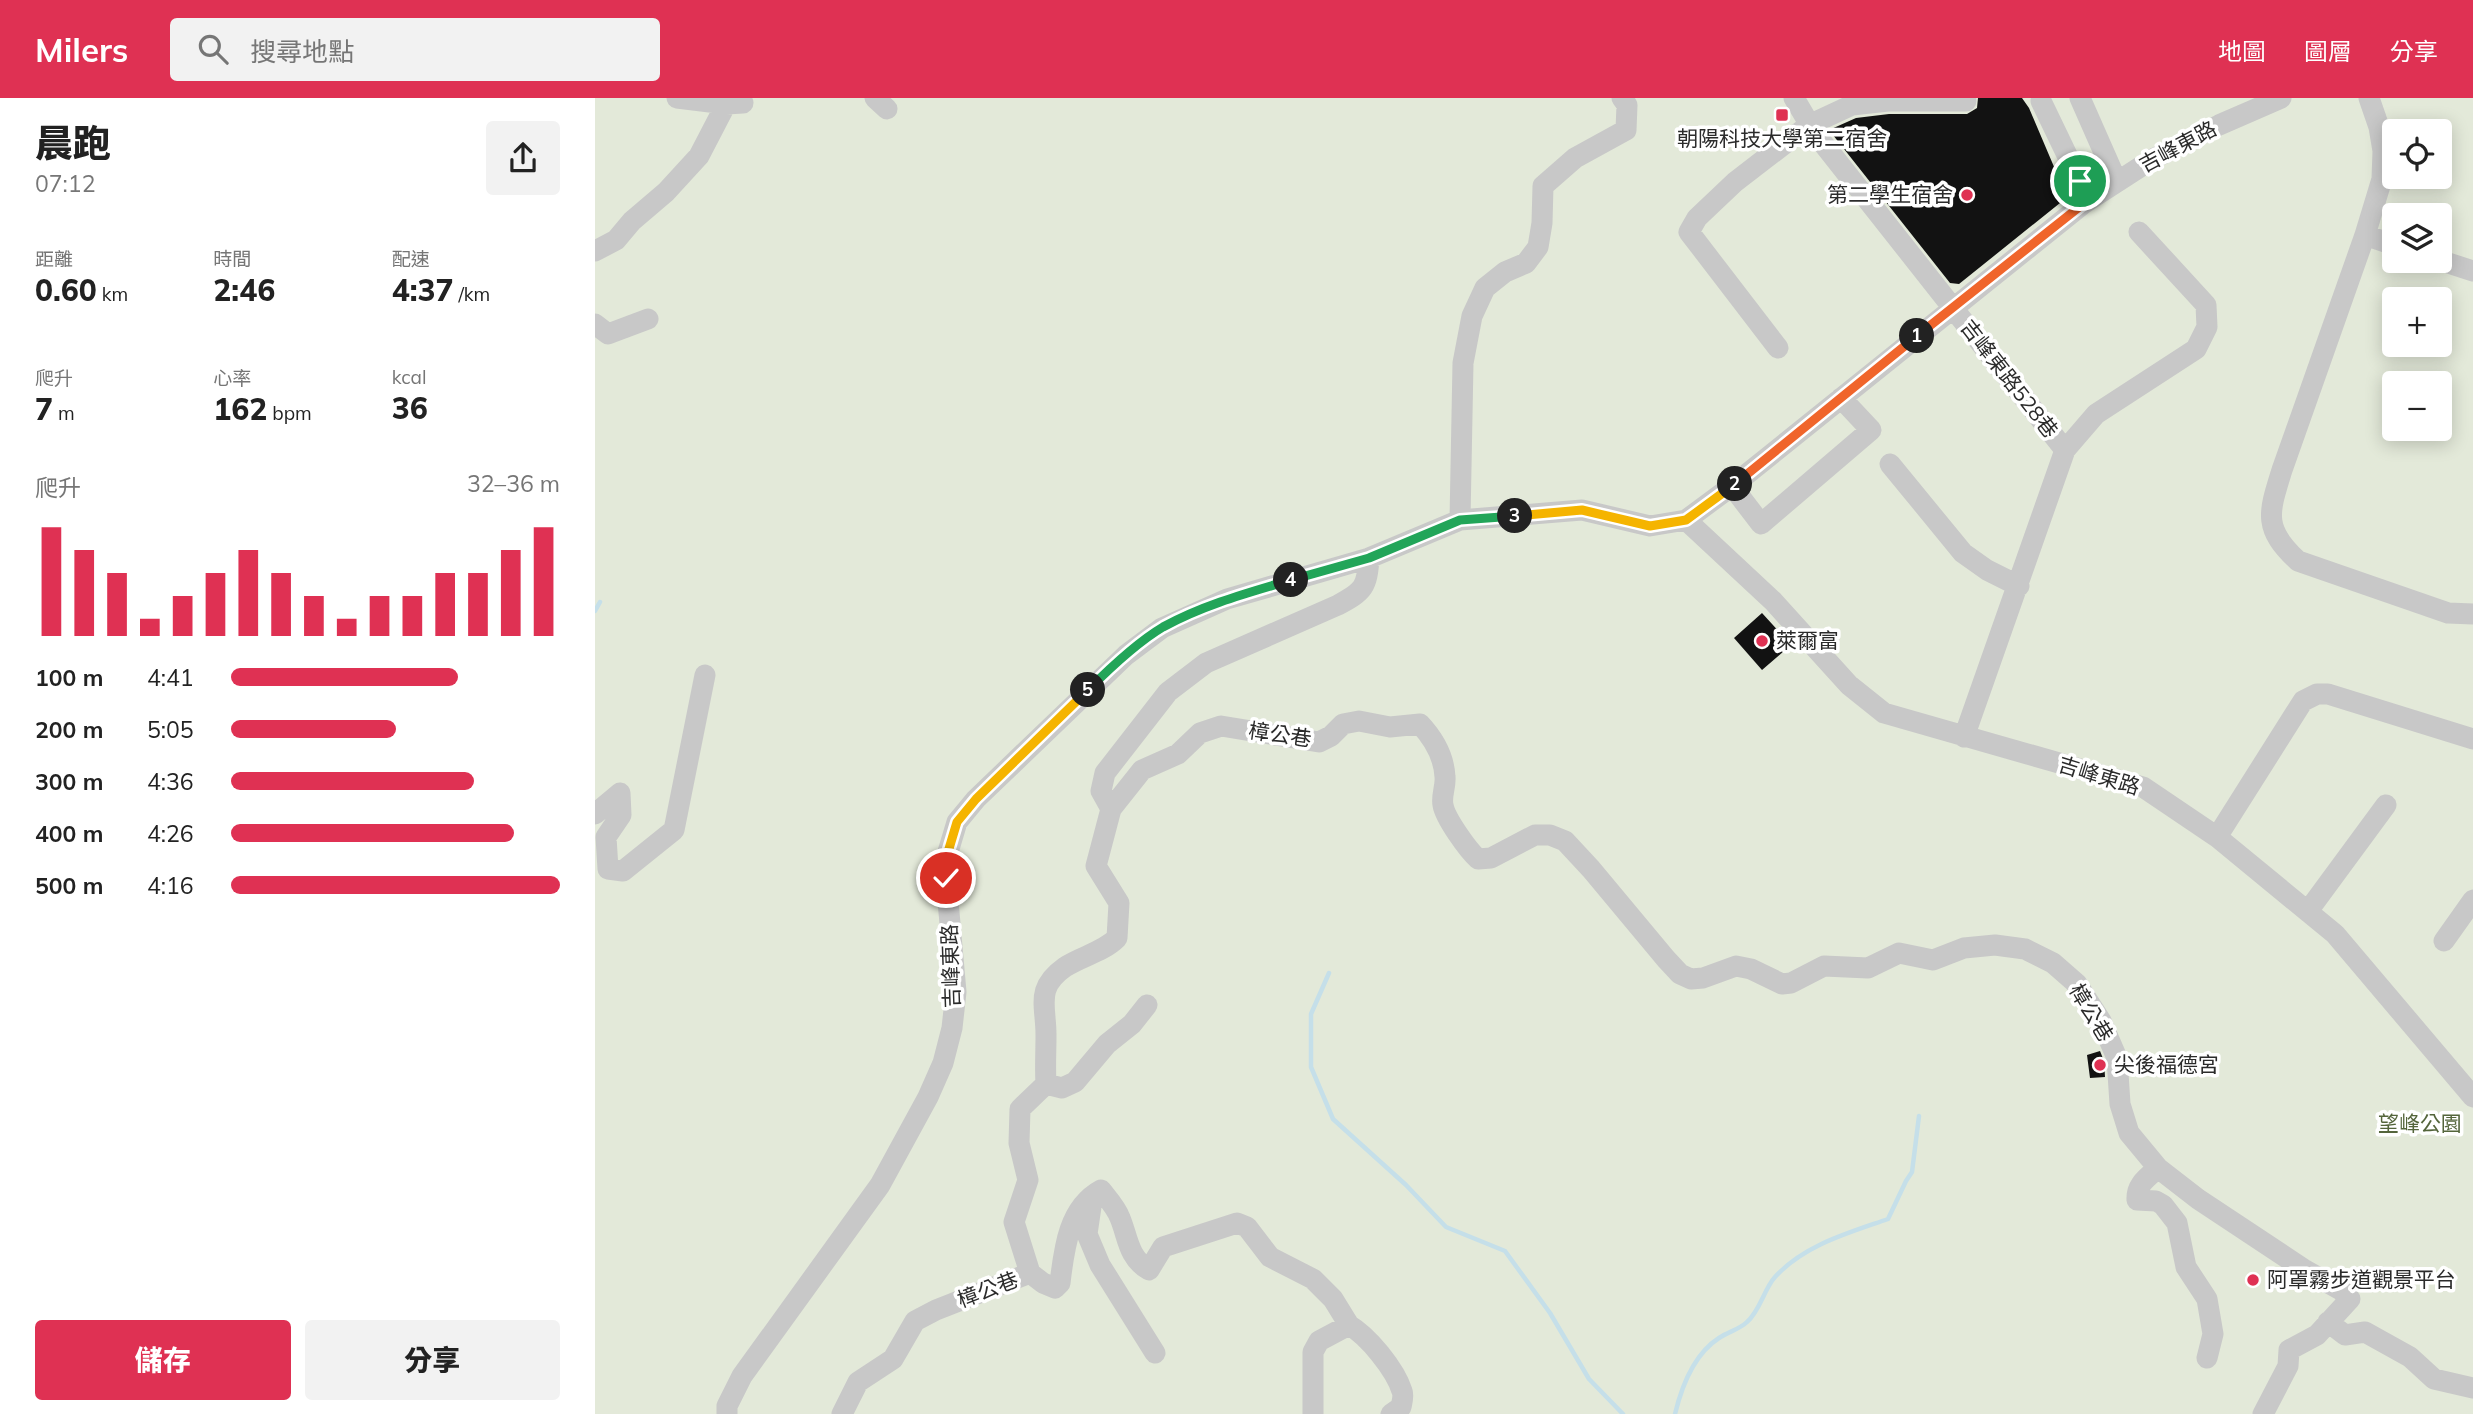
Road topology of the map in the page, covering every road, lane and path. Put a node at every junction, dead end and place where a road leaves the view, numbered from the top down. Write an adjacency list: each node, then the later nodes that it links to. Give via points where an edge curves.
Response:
1 (677, 98): 7 (street)
2 (1622, 98): 27 (street, via 1627,105 1626,130 1575,158 1543,186 1538,247 1526,263 1485,288 1472,316 1463,363)
3 (1794, 98): 10 (street, 吉峰東路528巷)
4 (2080, 98): 11 (street)
5 (2281, 98): 11 (street, 吉峰東路, via 2218,125)
6 (2369, 98): 14 (street, via 2383,151 2382,179)
7 (741, 101): 16 (street, via 666,192 616,240)
8 (1966, 101): 10 (street, via 1852,105)
9 (2041, 101): 12 (street, via 2080,181)
10 (1809, 125): 19 (street, 吉峰東路528巷); 22 (street, via 1735,183 1697,218 1689,232)
11 (2117, 182): 12 (street, 吉峰東路)
12 (2083, 204): 19 (street, 吉峰東路)
13 (2139, 232): 24 (street, via 2206,305 2207,327 2196,349 2096,414)
14 (2365, 235): 15 (street); 31 (street, via 2282,470 2271,526 2282,546 2298,561 2448,613)
15 (2382, 241)
16 (595, 251)
17 (2452, 264): 18 (street)
18 (2473, 271)
19 (1954, 307): 23 (street, 吉峰東路); 24 (street, 吉峰東路528巷)
20 (648, 319): 21 (street, via 608,334)
21 (595, 324)
22 (1778, 348)
23 (1841, 398): 26 (street, 吉峰東路); 26 (street, via 1871,430 1761,524)
24 (2065, 450): 30 (street)
25 (1890, 464): 30 (street, via 1963,553)
26 (1732, 486): 28 (street, 吉峰東路)
27 (1460, 520): 28 (street, 吉峰東路, via 1582,510 1650,526); 29 (street, 吉峰東路)
28 (1686, 520): 33 (street, 吉峰東路, via 1773,601 1849,685 1884,713)
29 (1369, 558): 36 (street, via 1367,581 1359,594 1206,663 1168,692 1105,773 1101,791); 53 (street, 吉峰東路, via 1227,599 1162,628 1095,682 957,822 946,878 956,992 943,1063 880,1185 742,1376)
30 (2019, 586): 33 (street)
31 (2473, 614)
32 (705, 675): 37 (street, via 674,830 623,871 608,869 606,837 621,816 620,793)
33 (1964, 737): 38 (street, 吉峰東路, via 2143,787)
34 (2473, 739): 38 (street, via 2317,694 2303,701)
35 (2386, 805): 40 (street)
36 (1111, 809): 43 (street, 樟公巷, via 1096,866 1119,903 1117,938 1052,977 1044,994); 45 (street, 樟公巷, via 1142,770 1178,754 1201,733 1221,726 1319,742 1343,724 1359,721 1390,727 1420,724 1440,755 1445,778 1443,805 1467,849 1478,859 1491,858 1535,835 1565,841 1666,959 1691,979 1737,966 1782,984 1824,966 1868,968 1899,953 1933,960 1964,948 1995,946 2025,949 2053,963 2077,984 2101,1021 2117,1058 2120,1104 2129,1133)
37 (595, 814)
38 (2217, 837): 40 (street, 吉峰東路)
39 (2473, 900): 41 (street)
40 (2308, 911): 44 (street, 吉峰東路, via 2335,934)
41 (2444, 941)
42 (1147, 1004): 43 (street, via 1075,1082 1062,1088)
43 (1047, 1084): 47 (street, 樟公巷, via 1020,1108 1019,1143 1028,1180 1014,1222)
44 (2473, 1097)
45 (2154, 1162): 48 (street, via 2198,1199 2341,1290 2350,1299); 51 (street, via 2137,1199 2163,1205 2177,1223 2186,1267 2207,1299 2213,1334)
46 (1092, 1195): 47 (street, via 1081,1207 1066,1241 1060,1283 1055,1288); 49 (street, via 1101,1190 1113,1204 1126,1243 1150,1270 1163,1247 1237,1223 1247,1227 1270,1257 1313,1279); 50 (street, via 1087,1234 1100,1265)
47 (1030, 1273): 54 (street, 樟公巷, via 915,1321 894,1359 858,1382)
48 (2328, 1322): 52 (street, via 2345,1335 2365,1332 2410,1357 2434,1379); 57 (street, via 2317,1335 2289,1350 2288,1366)
49 (1349, 1325): 55 (street, via 1319,1341 1313,1352); 56 (street, via 1362,1332 1403,1393 1401,1407)
50 (1155, 1353)
51 (2207, 1358)
52 (2473, 1388)
53 (727, 1414)
54 (842, 1414)
55 (1313, 1414)
56 (1391, 1414)
57 (2263, 1414)

